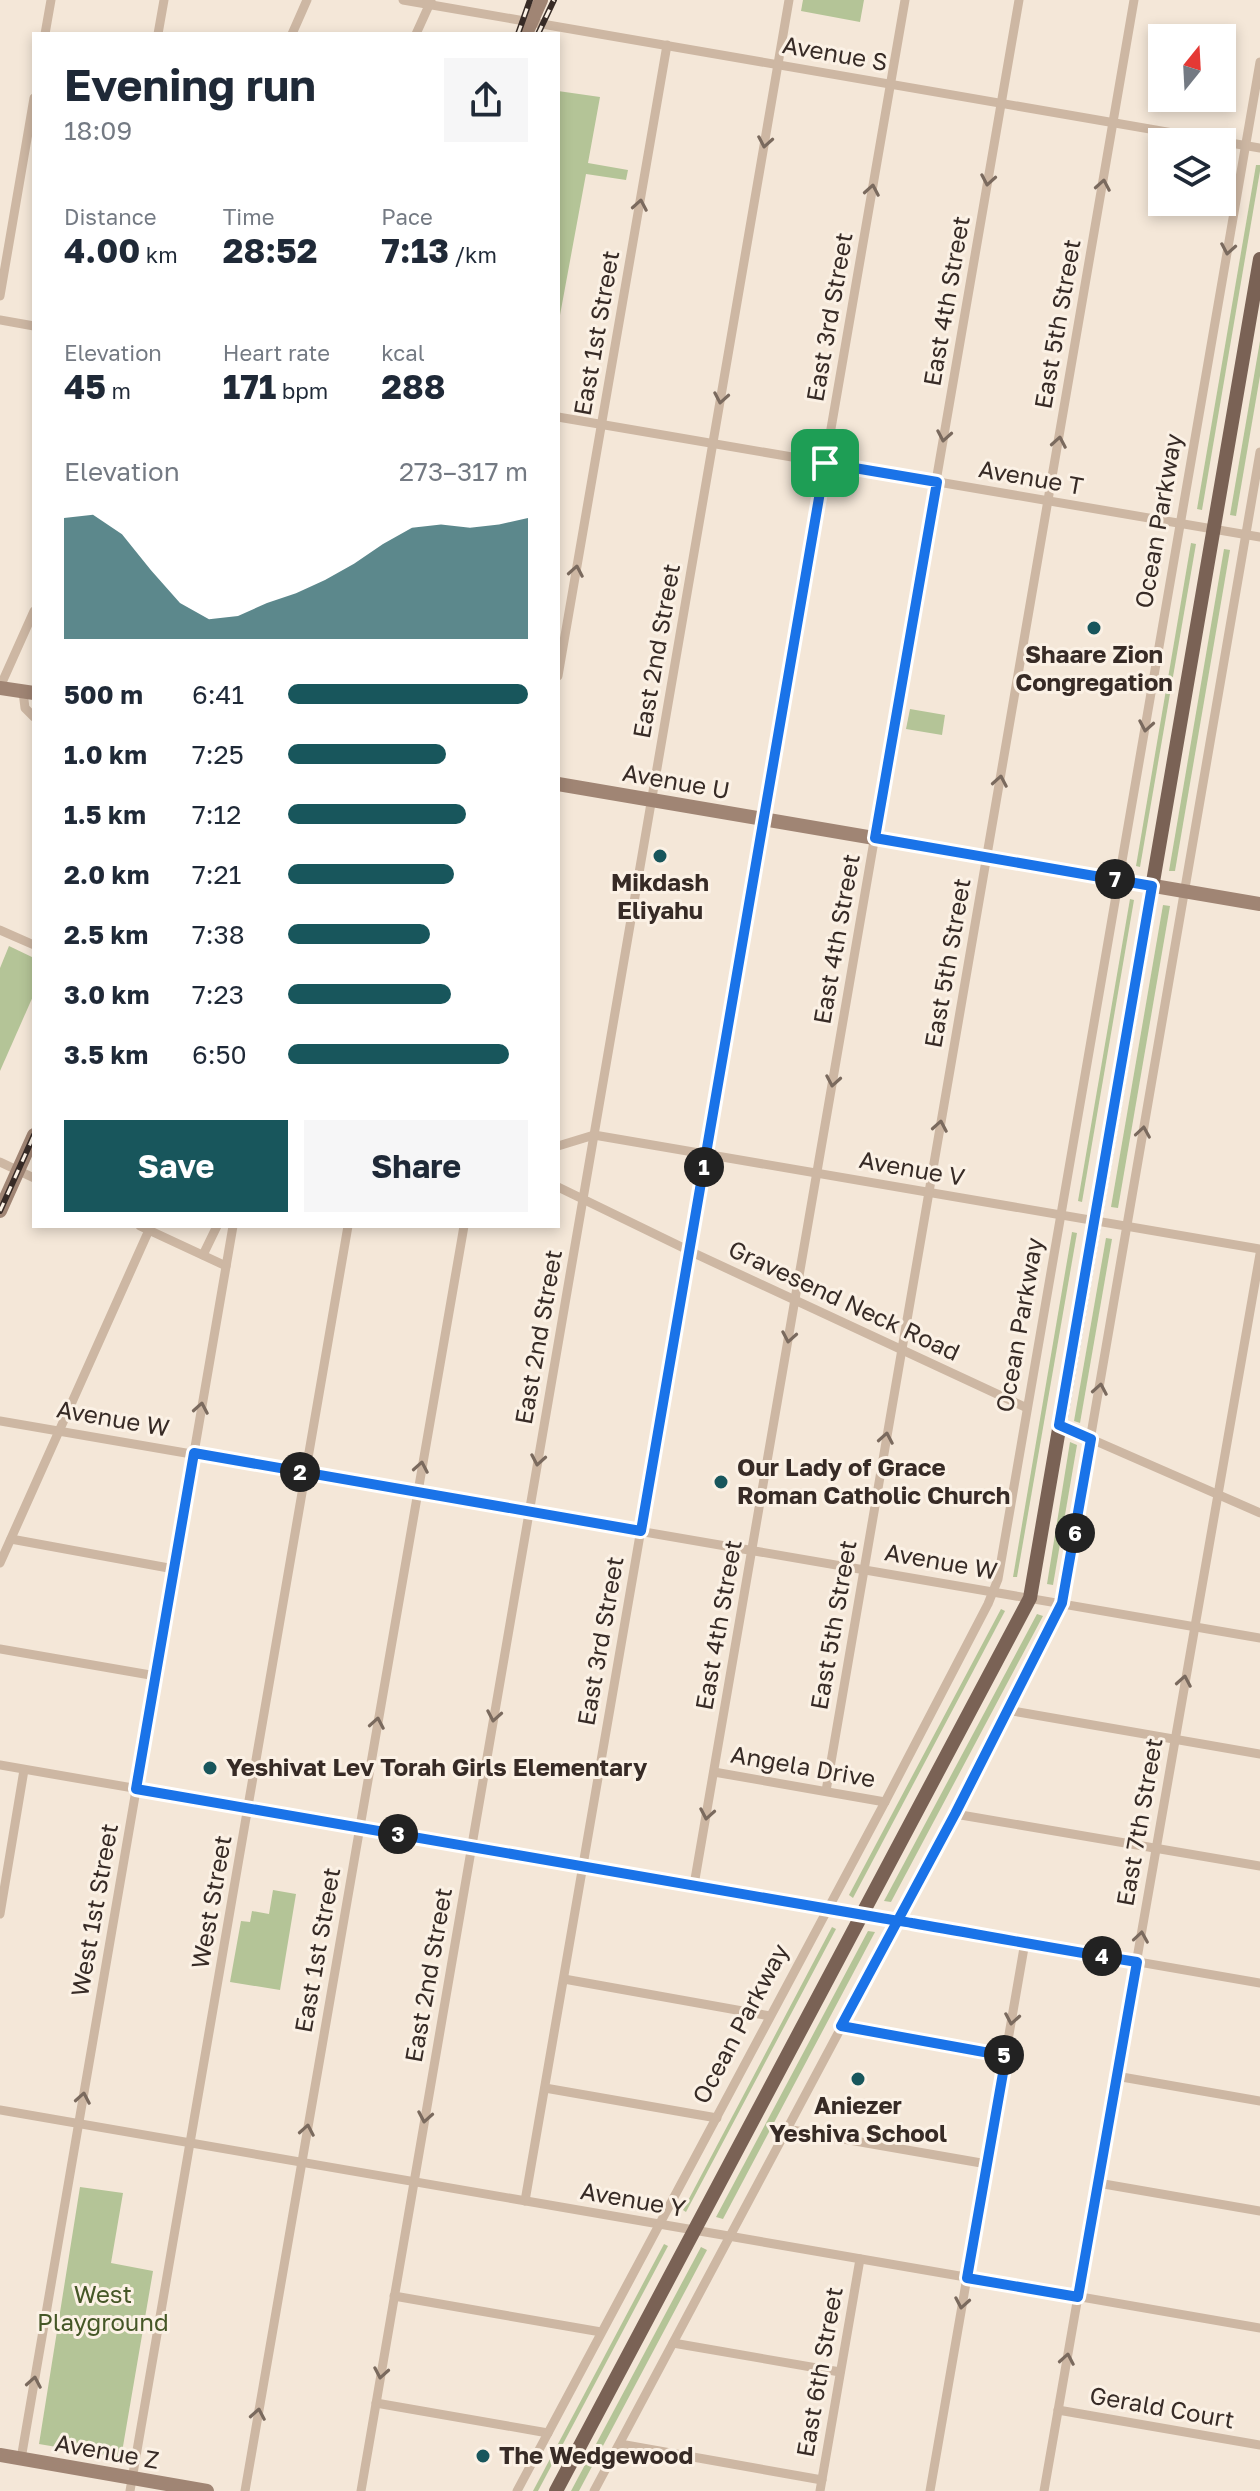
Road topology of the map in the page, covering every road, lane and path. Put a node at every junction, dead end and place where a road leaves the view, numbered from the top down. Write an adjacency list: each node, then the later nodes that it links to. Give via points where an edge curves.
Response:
1 (51, 0): 12 (street)
2 (164, 0): 13 (street)
3 (307, 0): 14 (street)
4 (403, 0): 10 (street, Avenue S)
5 (541, 0): 11 (main road)
6 (789, 0): 20 (street, East 2nd Street)
7 (905, 0): 21 (street, East 3rd Street)
8 (1019, 0): 22 (street, East 4th Street)
9 (1134, 0): 24 (street, East 5th Street)
10 (430, 2): 11 (street, Avenue S); 15 (street)
11 (528, 29): 16 (street, Avenue S)
12 (45, 32)
13 (158, 32)
14 (293, 32)
15 (417, 32)
16 (554, 32)
17 (560, 33): 18 (street, Avenue S)
18 (667, 45): 20 (street, Avenue S); 32 (street, East 1st Street, one-way to 18)
19 (1260, 62): 25 (street, Ocean Parkway)
20 (778, 65): 21 (street, Avenue S); 33 (street, East 2nd Street, one-way to 33)
21 (891, 84): 22 (street, Avenue S); 35 (street, East 3rd Street, one-way to 21)
22 (1002, 103): 24 (street, Avenue S); 36 (street, East 4th Street, one-way to 36)
23 (32, 110): 28 (street)
24 (1113, 122): 25 (street, Avenue S); 37 (street, East 5th Street, one-way to 24)
25 (1246, 145): 26 (street, Avenue S); 38 (street, Ocean Parkway, one-way to 38)
26 (1260, 148)
27 (1260, 259): 39 (main road)
28 (0, 296)
29 (0, 320): 30 (street)
30 (32, 326)
31 (560, 417): 32 (street, Avenue T)
32 (601, 424): 33 (street, Avenue T); 43 (street, East 1st Street, one-way to 32)
33 (713, 443): 35 (street, Avenue T); 48 (street, East 2nd Street)
34 (1260, 452): 40 (street)
35 (825, 463): 36 (street, Avenue T); 49 (street, East 3rd Street)
36 (937, 482): 37 (street, Avenue T); 50 (street, East 4th Street)
37 (1048, 501): 38 (street, Avenue T); 51 (street, East 5th Street, one-way to 37)
38 (1181, 525): 39 (street, Avenue T); 52 (street, Ocean Parkway, one-way to 52)
39 (1213, 530): 40 (street, Avenue T); 53 (main road)
40 (1246, 535): 41 (street, Avenue T); 54 (street)
41 (1260, 537)
42 (32, 615): 44 (street)
43 (560, 664)
44 (0, 687): 45 (main road)
45 (28, 692): 46 (street, via 25,708)
46 (32, 715)
47 (560, 784): 48 (main road, Avenue U)
48 (652, 800): 49 (main road, Avenue U); 58 (street, East 2nd Street)
49 (763, 819): 50 (main road, Avenue U); 61 (street, East 3rd Street)
50 (875, 838): 51 (main road, Avenue U); 64 (street, East 4th Street, one-way to 64)
51 (986, 857): 52 (main road, Avenue U); 67 (street, East 5th Street, one-way to 51)
52 (1119, 880): 53 (main road, Avenue U); 70 (street, Ocean Parkway)
53 (1152, 886): 54 (main road, Avenue U); 71 (main road)
54 (1184, 891): 55 (main road, Avenue U); 72 (street, one-way to 54)
55 (1260, 904)
56 (0, 930): 57 (street)
57 (32, 944)
58 (594, 1135): 60 (street, Avenue V); 61 (street, Avenue V); 68 (street, East 2nd Street)
59 (32, 1139): 63 (main road)
60 (560, 1145)
61 (706, 1154): 64 (street, Avenue V); 78 (street, East 3rd Street)
62 (0, 1162): 63 (street)
63 (18, 1170): 65 (street); 69 (main road)
64 (817, 1173): 67 (street, Avenue V); 82 (street, East 4th Street)
65 (32, 1177)
66 (560, 1188): 68 (street, Gravesend Neck Road)
67 (929, 1192): 70 (street, Avenue V); 83 (street, East 5th Street)
68 (583, 1199): 78 (street, Gravesend Neck Road); 93 (street, East 2nd Street, one-way to 93)
69 (0, 1211)
70 (1061, 1215): 71 (street, Avenue V); 84 (street, Ocean Parkway)
71 (1094, 1221): 72 (street, Avenue V); 86 (main road)
72 (1128, 1226): 79 (street, Avenue V); 88 (street, one-way to 72)
73 (145, 1228): 80 (street); 87 (street)
74 (216, 1228): 80 (street)
75 (233, 1228): 81 (street, West 1st Street)
76 (348, 1228): 90 (street, West Street)
77 (464, 1228): 91 (street, East 1st Street, one-way to 77)
78 (689, 1251): 82 (street, Gravesend Neck Road); 95 (street, East 3rd Street)
79 (1260, 1252): 92 (street, East 7th Street)
80 (203, 1255): 81 (street)
81 (226, 1266): 89 (street, West 1st Street, one-way to 81)
82 (795, 1300): 83 (street, Gravesend Neck Road); 97 (street, East 4th Street, one-way to 97)
83 (902, 1350): 84 (street, Gravesend Neck Road); 100 (street, East 5th Street, one-way to 83)
84 (1027, 1408): 101 (street, Ocean Parkway)
85 (0, 1421): 87 (street, Avenue W)
86 (1059, 1425): 88 (street); 102 (main road)
87 (59, 1431): 89 (street, Avenue W); 96 (street)
88 (1091, 1439): 92 (street); 103 (street)
89 (194, 1453): 90 (street, Avenue W); 99 (street, West 1st Street)
90 (306, 1473): 91 (street, Avenue W); 117 (street, West Street)
91 (417, 1492): 93 (street, Avenue W); 119 (street, East 1st Street, one-way to 91)
92 (1218, 1494): 94 (street); 104 (street, East 7th Street)
93 (529, 1511): 95 (street, Avenue W); 120 (street, East 2nd Street, one-way to 120)
94 (1260, 1513)
95 (641, 1531): 97 (street, Avenue W); 122 (street, East 3rd Street)
96 (11, 1539): 98 (street); 99 (street)
97 (752, 1550): 100 (street, Avenue W); 113 (street, East 4th Street)
98 (0, 1563)
99 (174, 1569): 107 (street, West 1st Street)
100 (864, 1569): 101 (street, Avenue W); 115 (street, East 5th Street)
101 (994, 1592): 102 (street, Avenue W); 116 (street, Ocean Parkway)
102 (1030, 1598): 103 (street, Avenue W); 127 (main road)
103 (1062, 1603): 104 (street, Avenue W); 108 (street)
104 (1193, 1626): 105 (street, Avenue W); 109 (street, East 7th Street, one-way to 104)
105 (1260, 1638)
106 (0, 1649): 107 (street)
107 (156, 1676): 114 (street, West 1st Street)
108 (1007, 1710): 109 (street); 118 (street)
109 (1174, 1739): 110 (street); 121 (street, East 7th Street)
110 (1260, 1754)
111 (0, 1765): 112 (street)
112 (24, 1770): 114 (street); 126 (street)
113 (714, 1772): 115 (street, Angela Drive); 124 (street, East 4th Street, one-way to 124)
114 (136, 1789): 117 (street); 141 (street, West 1st Street, one-way to 114)
115 (826, 1791): 116 (street, Angela Drive)
116 (885, 1802): 125 (street, Ocean Parkway)
117 (248, 1808): 119 (street); 143 (street, West Street)
118 (955, 1814): 121 (street); 128 (street)
119 (359, 1828): 120 (street); 144 (street, East 1st Street, one-way to 119)
120 (471, 1847): 122 (street); 146 (street, East 2nd Street, one-way to 146)
121 (1155, 1848): 123 (street); 130 (street, East 7th Street, one-way to 121)
122 (583, 1866): 124 (street); 131 (street, East 3rd Street)
123 (1260, 1866)
124 (694, 1885): 125 (street)
125 (827, 1908): 127 (street); 133 (street, Ocean Parkway)
126 (0, 1914)
127 (862, 1914): 128 (street); 151 (main road)
128 (897, 1920): 129 (street); 134 (street)
129 (1025, 1942): 130 (street); 135 (street, one-way to 135)
130 (1137, 1962): 132 (street); 136 (street, East 7th Street)
131 (564, 1979): 133 (street); 137 (street, East 3rd Street)
132 (1260, 1983)
133 (770, 2016): 140 (street, Ocean Parkway)
134 (841, 2026): 135 (street); 142 (street)
135 (1006, 2056): 145 (street)
136 (1116, 2076): 138 (street); 147 (street, East 7th Street)
137 (545, 2088): 140 (street); 148 (street, East 3rd Street)
138 (1260, 2101)
139 (0, 2110): 141 (street, Avenue Y)
140 (717, 2118): 150 (street, Ocean Parkway)
141 (79, 2124): 143 (street, Avenue Y); 167 (street, West 1st Street, one-way to 141)
142 (786, 2129): 145 (street); 152 (street)
143 (190, 2143): 144 (street, Avenue Y); 169 (street, West Street)
144 (302, 2163): 146 (street, Avenue Y); 171 (street, East 1st Street, one-way to 144)
145 (987, 2164): 154 (street)
146 (414, 2182): 148 (street, Avenue Y); 155 (street, East 2nd Street)
147 (1098, 2183): 149 (street); 156 (street, East 7th Street)
148 (525, 2201): 150 (street, Avenue Y)
149 (1260, 2211)
150 (659, 2225): 151 (street, Avenue Y); 158 (street, Ocean Parkway)
151 (694, 2231): 152 (street, Avenue Y); 174 (main road)
152 (729, 2237): 153 (street, Avenue Y); 159 (street)
153 (860, 2259): 154 (street, Avenue Y); 160 (street, East 6th Street)
154 (967, 2278): 156 (street, Avenue Y); 177 (street, one-way to 177)
155 (394, 2296): 158 (street); 161 (street, East 2nd Street, one-way to 161)
156 (1078, 2297): 157 (street, Avenue Y); 162 (street, East 7th Street, one-way to 156)
157 (1260, 2328)
158 (601, 2332): 163 (street, Ocean Parkway)
159 (673, 2343): 160 (street); 164 (street)
160 (840, 2372): 168 (street, East 6th Street)
161 (376, 2403): 163 (street); 172 (street, East 2nd Street)
162 (1058, 2410): 165 (street, Gerald Court); 178 (street, East 7th Street)
163 (548, 2433): 173 (street, Ocean Parkway)
164 (620, 2444): 168 (street); 175 (street)
165 (1260, 2445)
166 (0, 2455): 167 (main road, Avenue Z)
167 (21, 2459): 169 (main road, Avenue Z)
168 (822, 2480): 176 (street, East 6th Street)
169 (131, 2485): 170 (main road, Avenue Z)
170 (207, 2491)
171 (245, 2491)
172 (361, 2491)
173 (517, 2491)
174 (556, 2491)
175 (594, 2491)
176 (820, 2491)
177 (930, 2491)
178 (1044, 2491)

